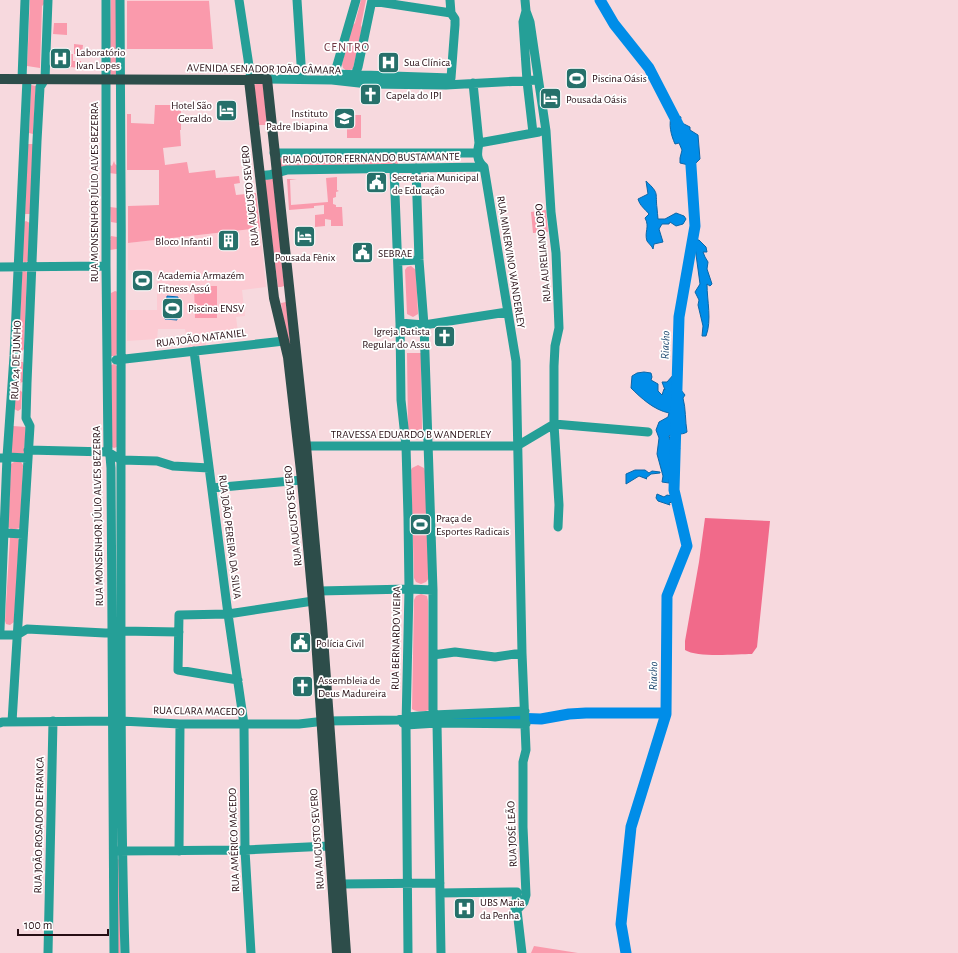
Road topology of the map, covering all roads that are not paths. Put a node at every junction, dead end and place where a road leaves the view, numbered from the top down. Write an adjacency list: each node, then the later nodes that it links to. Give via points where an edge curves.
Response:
1 (25, 0): 16 (street, RUA 24 DE JUNHO)
2 (48, 0): 17 (street, RUA 24 DE JUNHO)
3 (106, 0): 18 (street, RUA MONSENHOR JÚLIO ALVES BEZERRA)
4 (120, 0): 19 (street, RUA MONSENHOR JÚLIO ALVES BEZERRA)
5 (239, 0): 20 (street)
6 (298, 0): 22 (street)
7 (356, 0): 13 (street)
8 (372, 0): 12 (street); 14 (street, via 358,67)
9 (450, 0): 12 (street)
10 (525, 0): 11 (street, RUA AURELIANO LOPO)
11 (526, 11): 23 (street, RUA AURELIANO LOPO, via 530,22); 25 (street, RUA AURELIANO LOPO, via 523,22)
12 (451, 14): 24 (street, via 455,24)
13 (333, 77): 14 (street, AVENIDA SENADOR JOÃO CÂMARA); 22 (street, AVENIDA SENADOR JOÃO CÂMARA)
14 (349, 78): 24 (street, AVENIDA SENADOR JOÃO CÂMARA)
15 (0, 79): 16 (main road, AVENIDA SENADOR JOÃO CÂMARA)
16 (24, 79): 17 (main road, AVENIDA SENADOR JOÃO CÂMARA); 29 (street, RUA 24 DE JUNHO)
17 (45, 79): 18 (main road, AVENIDA SENADOR JOÃO CÂMARA); 30 (street, RUA 24 DE JUNHO, via 40,88)
18 (106, 79): 19 (main road, AVENIDA SENADOR JOÃO CÂMARA); 41 (street, RUA MONSENHOR JÚLIO ALVES BEZERRA)
19 (120, 79): 20 (main road, AVENIDA SENADOR JOÃO CÂMARA); 42 (street, RUA MONSENHOR JÚLIO ALVES BEZERRA)
20 (250, 79): 21 (main road, AVENIDA SENADOR JOÃO CÂMARA); 40 (main road, RUA AUGUSTO SEVERO)
21 (267, 79): 22 (street, AVENIDA SENADOR JOÃO CÂMARA); 33 (main road, RUA AUGUSTO SEVERO)
22 (302, 79)
23 (538, 80): 25 (street); 27 (street, RUA AURELIANO LOPO)
24 (449, 81): 26 (street, AVENIDA SENADOR JOÃO CÂMARA)
25 (527, 81): 26 (street, AVENIDA SENADOR JOÃO CÂMARA); 28 (street, RUA AURELIANO LOPO)
26 (473, 83): 31 (street)
27 (546, 131): 28 (street); 70 (street, RUA AURELIANO LOPO, via 559,307 554,366)
28 (533, 133): 31 (street)
29 (24, 141): 30 (street); 45 (street, RUA 24 DE JUNHO)
30 (37, 141): 46 (street, RUA 24 DE JUNHO)
31 (479, 143): 32 (street)
32 (477, 152): 35 (street, RUA DOUTOR FERNANDO BUSTAMANTE); 36 (street, RUA MINERVINO WANDERLEY, via 479,162)
33 (274, 153): 34 (street, RUA DOUTOR FERNANDO BUSTAMANTE); 39 (main road, RUA AUGUSTO SEVERO)
34 (397, 153): 35 (street, RUA DOUTOR FERNANDO BUSTAMANTE); 37 (street, RUA BERNARDO VIEIRA, via 401,156 402,165)
35 (420, 153): 38 (street, via 417,160)
36 (484, 167): 38 (street, RUA DOUTOR FERNANDO BUSTAMANTE); 59 (street, RUA MINERVINO WANDERLEY)
37 (397, 168): 38 (street, RUA DOUTOR FERNANDO BUSTAMANTE); 39 (street, RUA DOUTOR FERNANDO BUSTAMANTE, via 287,170); 50 (street, RUA BERNARDO VIEIRA)
38 (418, 168): 49 (street)
39 (276, 173): 40 (street, RUA DOUTOR FERNANDO BUSTAMANTE, via 270,176); 56 (main road, RUA AUGUSTO SEVERO)
40 (260, 175): 57 (main road, RUA AUGUSTO SEVERO)
41 (106, 181): 42 (street); 43 (street, RUA MONSENHOR JÚLIO ALVES BEZERRA)
42 (120, 182): 44 (street, RUA MONSENHOR JÚLIO ALVES BEZERRA)
43 (106, 202): 44 (street); 52 (street, RUA MONSENHOR JÚLIO ALVES BEZERRA)
44 (120, 202): 53 (street, RUA MONSENHOR JÚLIO ALVES BEZERRA)
45 (20, 212): 46 (street, via 25,217); 47 (street, RUA 24 DE JUNHO)
46 (33, 213): 48 (street, RUA 24 DE JUNHO)
47 (20, 224): 48 (street, via 22,220 26,220); 54 (street, RUA 24 DE JUNHO)
48 (33, 224): 51 (street, RUA 24 DE JUNHO)
49 (419, 260): 50 (street); 61 (street)
50 (398, 261): 60 (street, RUA BERNARDO VIEIRA)
51 (32, 266): 52 (street); 54 (street); 65 (street, RUA 24 DE JUNHO)
52 (106, 266): 53 (street, via 112,259 117,260); 67 (street, RUA MONSENHOR JÚLIO ALVES BEZERRA)
53 (120, 266): 66 (street, RUA MONSENHOR JÚLIO ALVES BEZERRA)
54 (18, 267): 55 (street); 64 (street, RUA 24 DE JUNHO)
55 (0, 268)
56 (289, 285): 57 (main road); 58 (main road, RUA AUGUSTO SEVERO)
57 (274, 292): 58 (main road, via 275,294 284,290); 62 (main road, RUA AUGUSTO SEVERO)
58 (290, 296): 72 (main road, RUA AUGUSTO SEVERO)
59 (507, 312): 61 (street); 75 (street, RUA MINERVINO WANDERLEY, via 516,360)
60 (400, 323): 61 (street); 73 (street, RUA BERNARDO VIEIRA, via 401,400)
61 (424, 325): 74 (street)
62 (284, 341): 63 (street, RUA JOÃO NATANIEL); 72 (main road, RUA AUGUSTO SEVERO)
63 (194, 351): 66 (street, RUA JOÃO NATANIEL); 80 (street, RUA JOÃO PEREIRA DA SILVA)
64 (14, 356): 65 (street); 68 (street, RUA 24 DE JUNHO)
65 (28, 357): 69 (street, RUA 24 DE JUNHO)
66 (121, 360): 67 (street, RUA JOÃO NATANIEL); 79 (street, RUA MONSENHOR JÚLIO ALVES BEZERRA)
67 (107, 361): 76 (street, RUA MONSENHOR JÚLIO ALVES BEZERRA)
68 (10, 416): 69 (street); 78 (street, RUA 24 DE JUNHO)
69 (26, 418): 77 (street, RUA 24 DE JUNHO, via 30,426)
70 (554, 424): 71 (street); 75 (street); 83 (street, RUA AURELIANO LOPO)
71 (648, 432)
72 (302, 446): 73 (street, TRAVESSA EDUARDO B WANDERLEY); 81 (main road, RUA AUGUSTO SEVERO); 88 (main road, RUA AUGUSTO SEVERO)
73 (406, 446): 74 (street, TRAVESSA EDUARDO B WANDERLEY); 86 (street, RUA BERNARDO VIEIRA)
74 (428, 446): 75 (street, TRAVESSA EDUARDO B WANDERLEY); 87 (street)
75 (517, 446): 97 (street, RUA MINERVINO WANDERLEY)
76 (108, 452): 77 (street); 79 (street); 93 (street, RUA MONSENHOR JÚLIO ALVES BEZERRA, via 111,468)
77 (28, 454): 78 (street); 85 (street, RUA 24 DE JUNHO)
78 (3, 457): 84 (street, RUA 24 DE JUNHO)
79 (121, 460): 80 (street, via 156,461 173,466); 93 (street, RUA MONSENHOR JÚLIO ALVES BEZERRA)
80 (209, 468): 82 (street, RUA JOÃO PEREIRA DA SILVA)
81 (302, 480): 82 (street); 89 (main road, RUA AUGUSTO SEVERO)
82 (212, 488): 90 (street, RUA JOÃO PEREIRA DA SILVA)
83 (558, 527)
84 (4, 533): 85 (street); 92 (street, RUA 24 DE JUNHO)
85 (23, 534): 96 (street, RUA 24 DE JUNHO)
86 (409, 589): 87 (street); 88 (street); 105 (street, RUA BERNARDO VIEIRA)
87 (433, 590): 98 (street)
88 (320, 591): 91 (main road, RUA AUGUSTO SEVERO)
89 (314, 602): 90 (street); 91 (main road, RUA AUGUSTO SEVERO)
90 (228, 614): 94 (street, via 179,615); 99 (street, RUA JOÃO PEREIRA DA SILVA)
91 (319, 624): 104 (main road, RUA AUGUSTO SEVERO)
92 (0, 630)
93 (116, 632): 94 (street); 96 (street, via 27,629); 103 (street, RUA MONSENHOR JÚLIO ALVES BEZERRA)
94 (179, 632): 99 (street, via 178,670)
95 (0, 635): 96 (street)
96 (17, 635): 106 (street, RUA 24 DE JUNHO)
97 (522, 654): 98 (street, via 495,657 455,652); 100 (street, RUA JOSÉ LEÃO)
98 (433, 656): 101 (street)
99 (238, 680): 110 (street, RUA JOÃO PEREIRA DA SILVA)
100 (524, 711): 101 (street, RUA CLARA MACEDO); 109 (street, RUA JOSÉ LEÃO)
101 (435, 719): 105 (street, RUA CLARA MACEDO); 109 (street, RUA CLARA MACEDO); 115 (street)
102 (53, 721): 103 (street, RUA CLARA MACEDO); 106 (street, RUA CLARA MACEDO); 120 (street, RUA JOÃO ROSADO DE FRANCA)
103 (117, 721): 108 (street, RUA CLARA MACEDO); 114 (street, RUA MONSENHOR JÚLIO ALVES BEZERRA)
104 (326, 721): 105 (street, RUA CLARA MACEDO); 110 (street, RUA CLARA MACEDO); 111 (main road, RUA AUGUSTO SEVERO); 116 (main road, RUA AUGUSTO SEVERO)
105 (404, 721): 117 (street, RUA BERNARDO VIEIRA)
106 (12, 722): 107 (street, RUA CLARA MACEDO)
107 (0, 723)
108 (180, 724): 110 (street, RUA CLARA MACEDO); 112 (street)
109 (526, 724): 119 (street, RUA JOSÉ LEÃO, via 526,750 523,762 526,894 524,902)
110 (244, 725): 113 (street, RUA AMÉRICO MACEDO)
111 (329, 846): 113 (street); 124 (main road, RUA AUGUSTO SEVERO)
112 (179, 850): 113 (street); 114 (street)
113 (245, 850): 123 (street, RUA AMÉRICO MACEDO)
114 (118, 851): 121 (street, RUA MONSENHOR JÚLIO ALVES BEZERRA); 122 (street, RUA MONSENHOR JÚLIO ALVES BEZERRA)
115 (440, 883): 117 (street); 118 (street)
116 (341, 884): 117 (street); 125 (main road, RUA AUGUSTO SEVERO)
117 (407, 884): 126 (street, RUA BERNARDO VIEIRA)
118 (440, 893): 119 (street, via 517,892); 127 (street)
119 (517, 910): 128 (street)
120 (48, 953)
121 (114, 953)
122 (125, 953)
123 (250, 953)
124 (337, 953)
125 (346, 953)
126 (408, 953)
127 (441, 953)
128 (522, 953)

